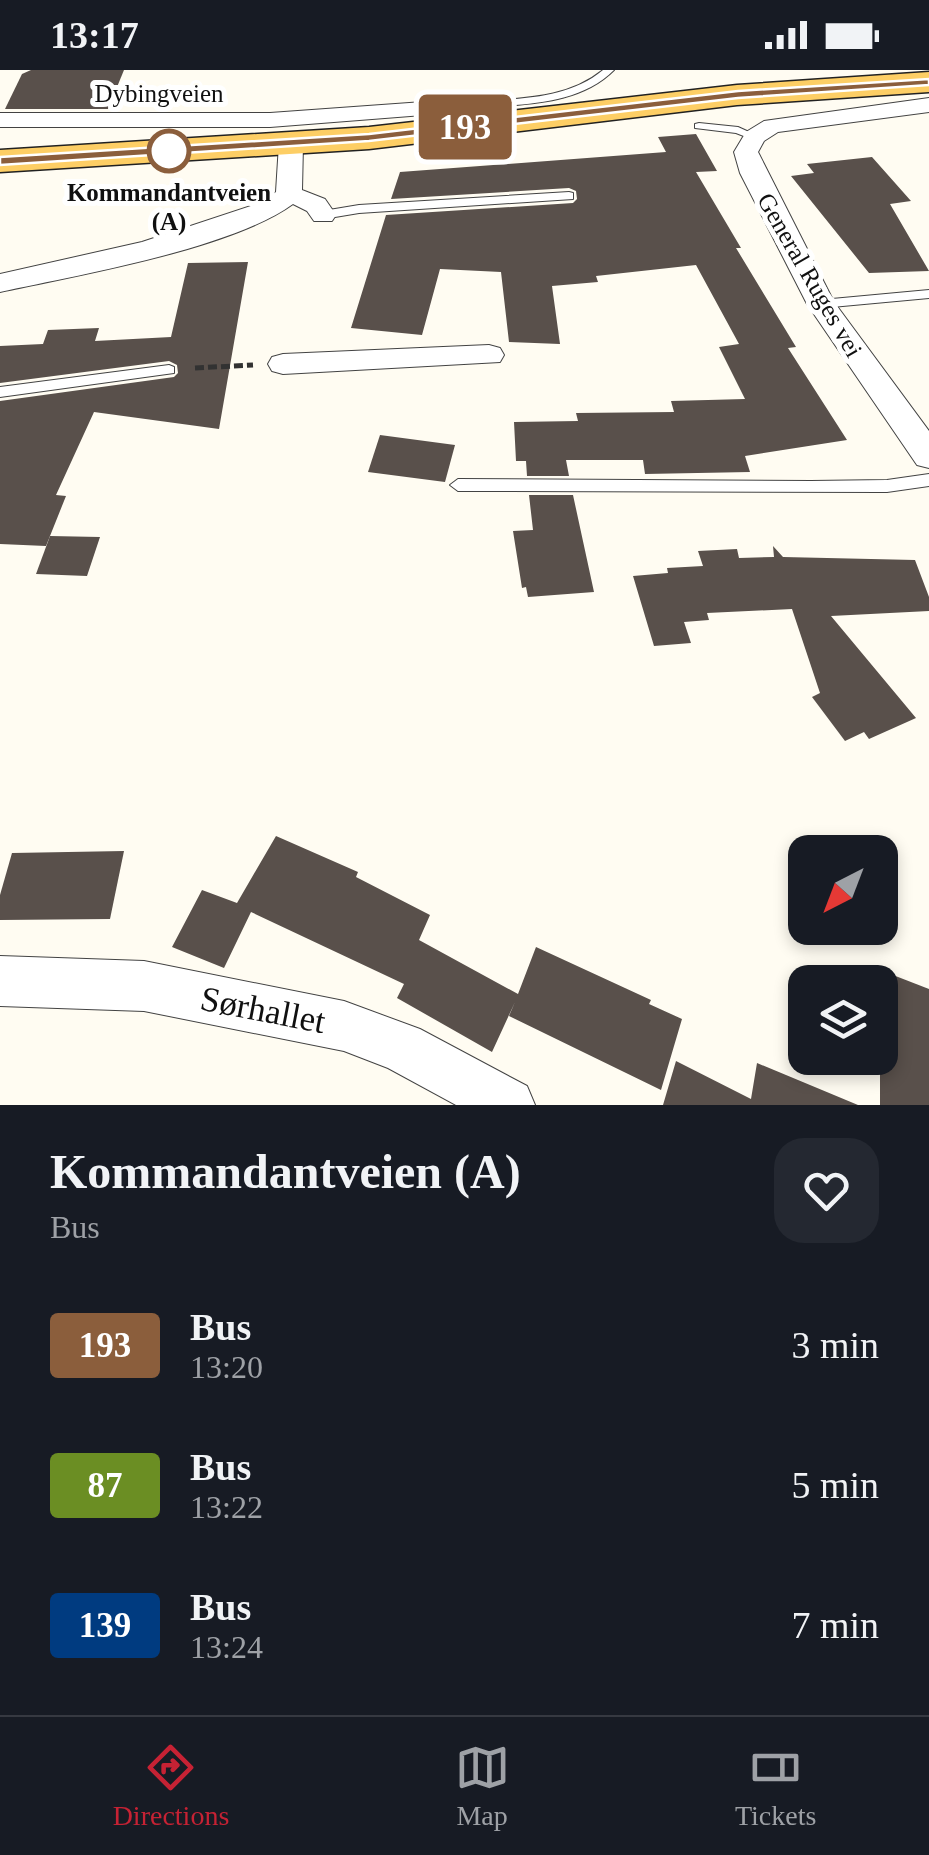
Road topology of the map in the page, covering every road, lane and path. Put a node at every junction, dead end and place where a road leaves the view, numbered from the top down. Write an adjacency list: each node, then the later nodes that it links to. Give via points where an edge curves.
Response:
1 (609, 70): 5 (lane, Dybingveien, via 561,94)
2 (895, 70): 4 (main road)
3 (929, 82): 4 (main road)
4 (738, 95): 10 (main road)
5 (480, 105): 7 (street, Dybingveien, via 270,120)
6 (929, 105): 9 (street, via 788,122)
7 (0, 120)
8 (699, 126): 9 (lane)
9 (754, 137): 17 (street, General Ruges vei, via 746,152 753,173)
10 (291, 144): 11 (main road); 12 (street)
11 (0, 161)
12 (288, 193): 14 (street); 15 (street, via 270,208 212,230)
13 (568, 196): 14 (lane)
14 (323, 215)
15 (0, 283)
16 (929, 294): 17 (lane)
17 (821, 304): 22 (street, General Ruges vei)
18 (489, 355): 19 (street)
19 (283, 364): 20 (path)
20 (169, 370): 21 (lane)
21 (0, 392)
22 (929, 456)
23 (929, 480): 24 (lane, via 811,487)
24 (458, 485)
25 (0, 981): 26 (street, Sørhallet, via 144,986 344,1026 402,1046)
26 (508, 1105)

